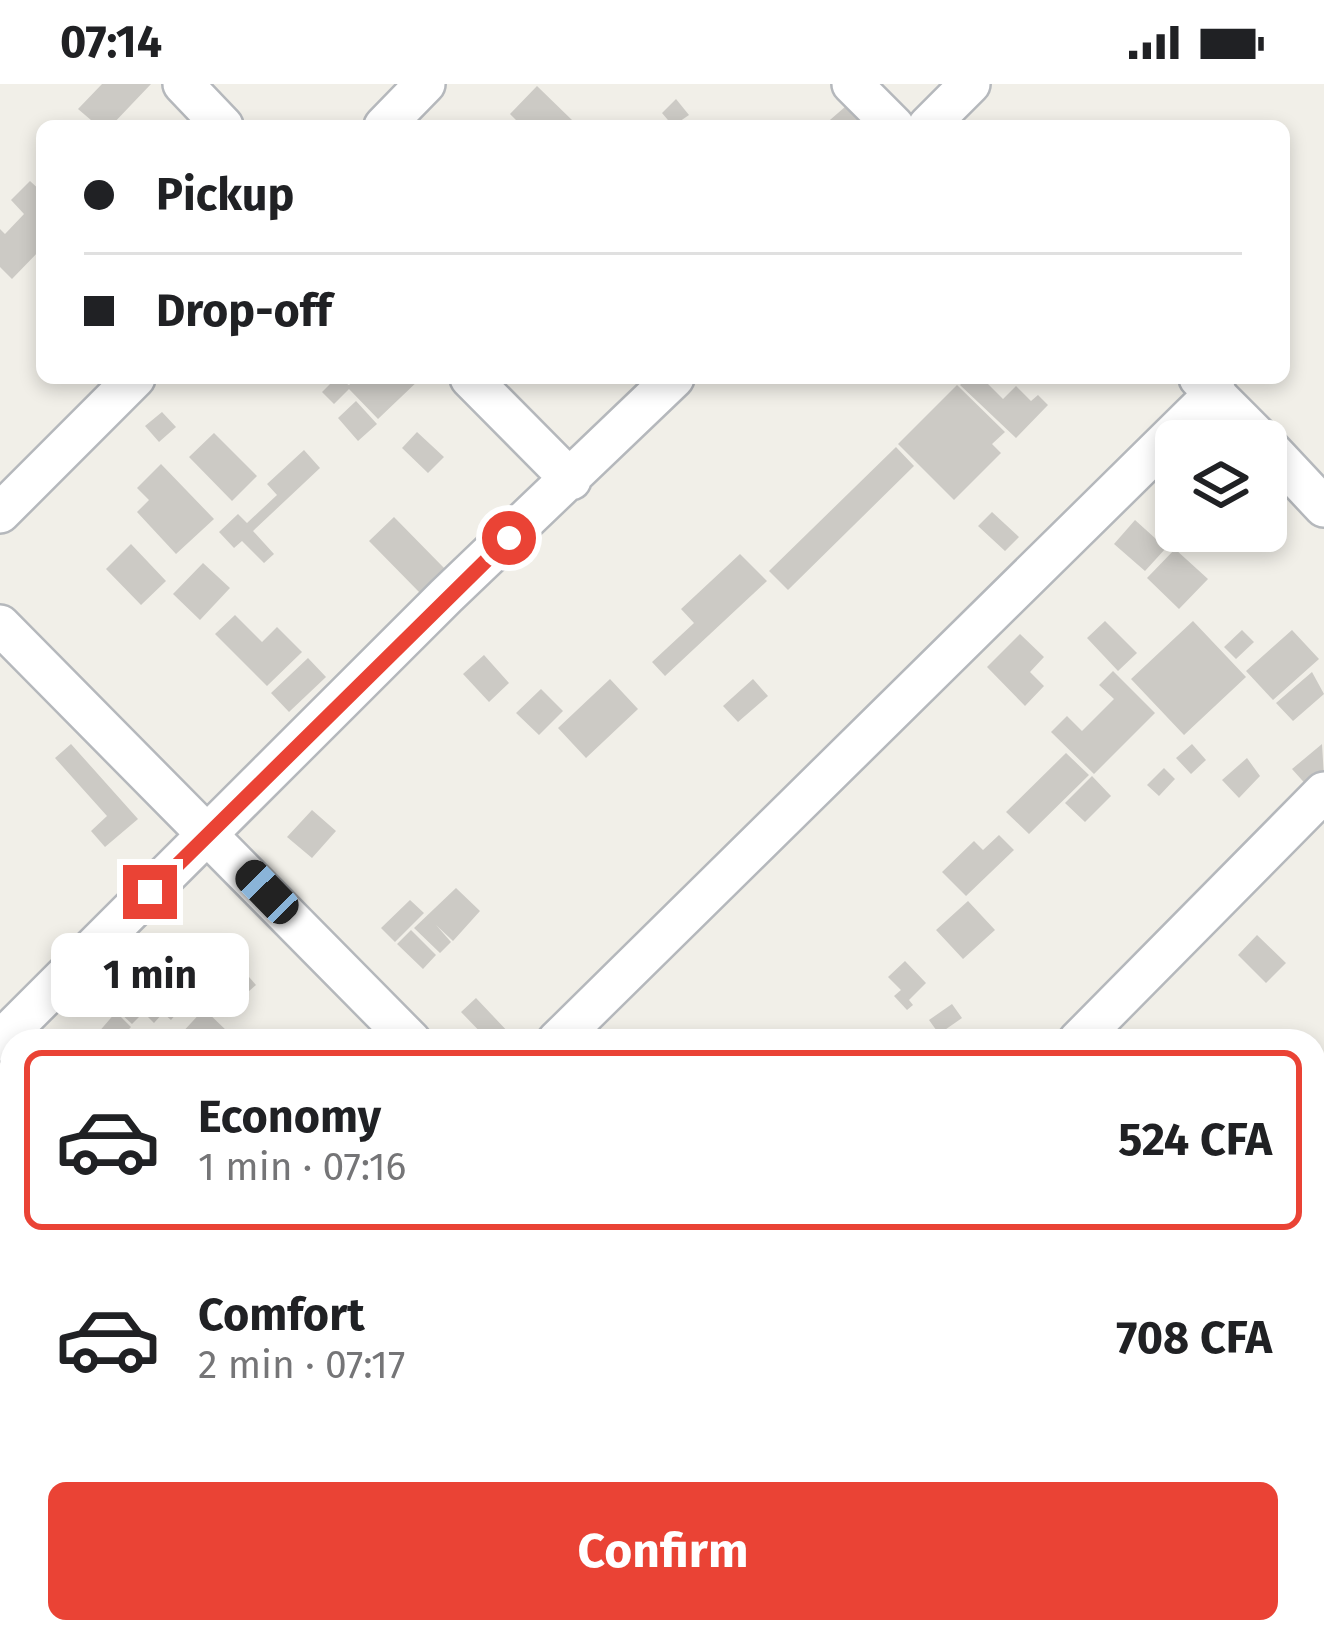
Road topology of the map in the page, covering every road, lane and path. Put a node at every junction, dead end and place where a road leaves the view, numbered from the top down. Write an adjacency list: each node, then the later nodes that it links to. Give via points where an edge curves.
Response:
1 (183, 84): 5 (street)
2 (425, 84): 6 (street)
3 (852, 84): 7 (street)
4 (970, 84): 8 (street)
5 (217, 120)
6 (390, 120)
7 (887, 120)
8 (934, 120)
9 (129, 384): 17 (street)
10 (476, 384): 15 (street)
11 (668, 384): 15 (street)
12 (1208, 385): 13 (street); 23 (street)
13 (1242, 420)
14 (1287, 468): 16 (street)
15 (572, 480): 20 (street)
16 (1324, 507)
17 (0, 513)
18 (0, 625): 20 (street)
19 (1324, 792): 24 (street)
20 (210, 833): 21 (street); 22 (street)
21 (12, 1029)
22 (399, 1029)
23 (569, 1029)
24 (1090, 1029)

